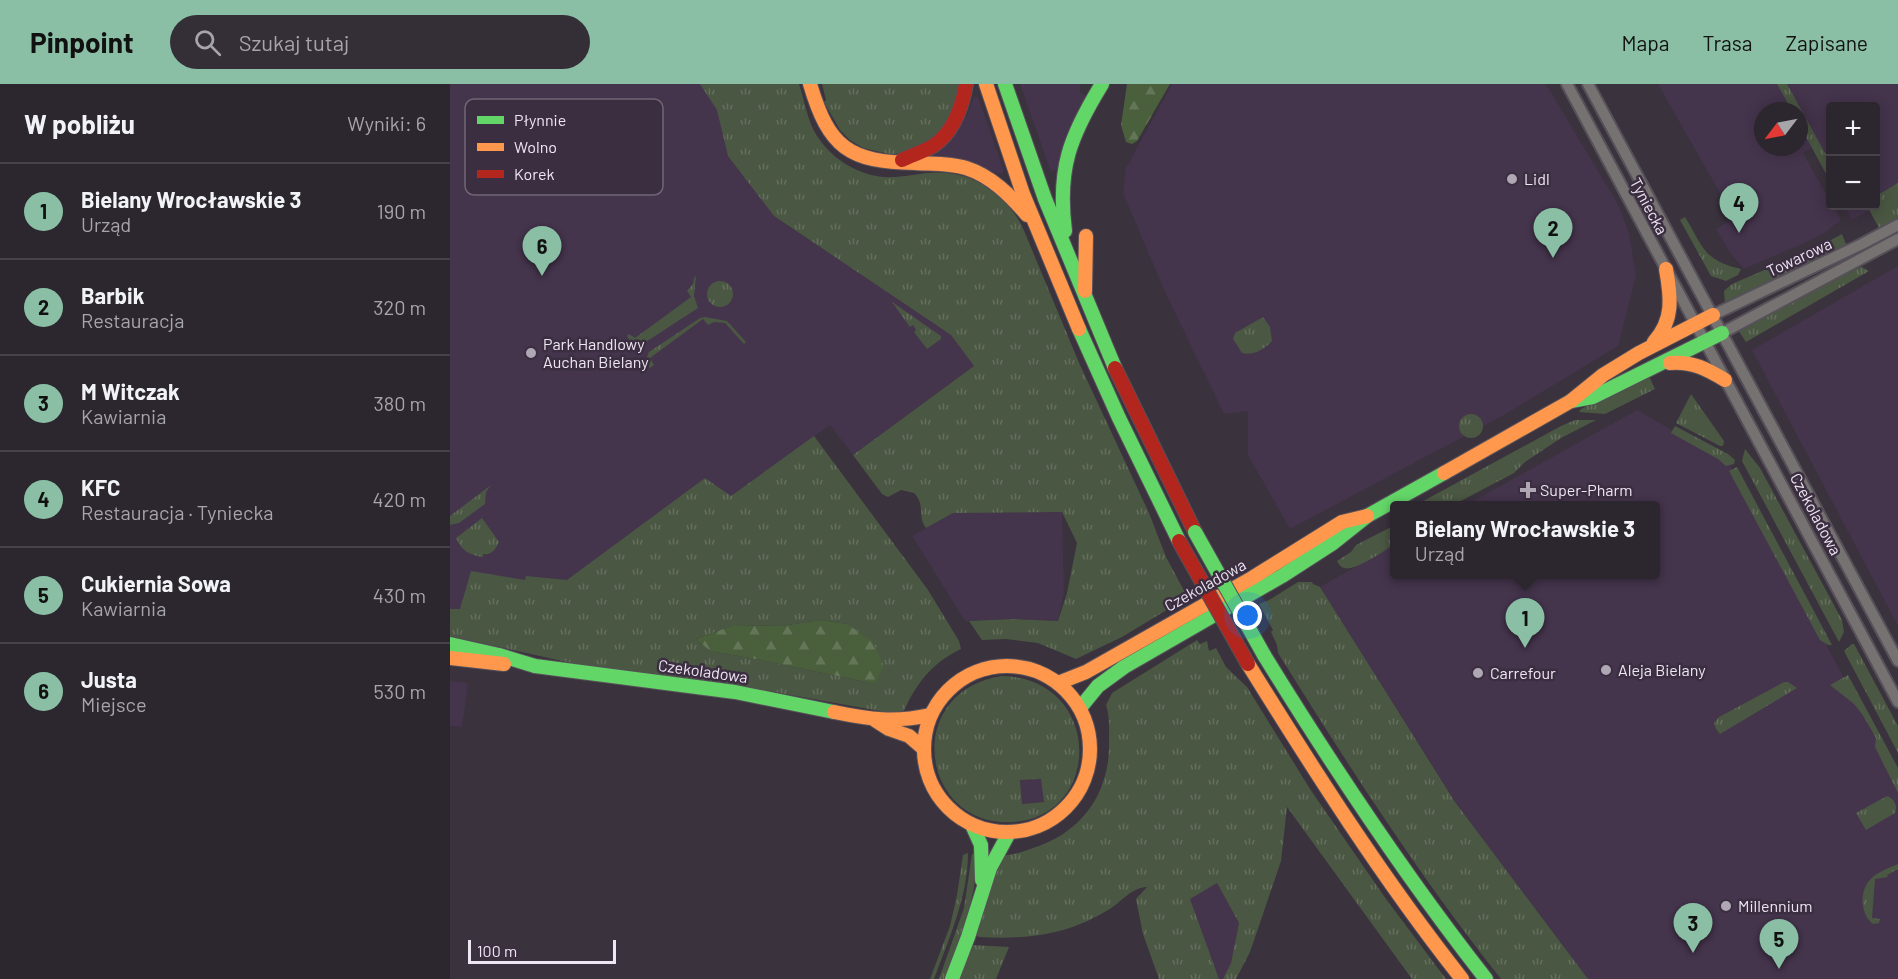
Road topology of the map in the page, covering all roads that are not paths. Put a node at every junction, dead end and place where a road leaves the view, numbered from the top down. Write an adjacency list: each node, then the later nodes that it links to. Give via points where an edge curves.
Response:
1 (810, 84): 8 (main road, via 823,122 844,147 867,159)
2 (966, 84): 8 (main road, via 957,118 947,134 933,146)
3 (986, 84): 10 (main road)
4 (1005, 84): 14 (main road)
5 (1102, 84): 14 (main road, via 1074,133 1062,173 1064,225)
6 (1567, 84): 13 (street, Tyniecka)
7 (1588, 84): 16 (street, Tyniecka)
8 (898, 162): 10 (main road, via 954,165 989,178)
9 (1898, 225): 16 (street, Towarowa)
10 (1037, 228): 41 (main road, bridge, via 1091,359 1179,541 1248,664 1366,849)
11 (1086, 236): 15 (main road)
12 (1898, 239): 18 (street, Towarowa)
13 (1666, 269): 17 (street, Tyniecka); 20 (main road, via 1671,314)
14 (1075, 274): 15 (main road)
15 (1085, 299): 42 (main road, bridge, via 1195,532 1264,655 1381,838)
16 (1713, 315): 17 (main road, Czekoladowa); 18 (street, Czekoladowa)
17 (1695, 324): 19 (street, Tyniecka); 20 (main road, Czekoladowa)
18 (1722, 333): 19 (main road, Czekoladowa); 29 (street, Czekoladowa)
19 (1704, 342): 21 (main road, Czekoladowa); 22 (street, Czekoladowa)
20 (1649, 346): 23 (main road, Czekoladowa, via 1590,383)
21 (1659, 366): 22 (main road, via 1683,361 1698,363); 23 (main road, Czekoladowa, via 1593,397)
22 (1725, 380): 32 (street, Czekoladowa)
23 (1572, 401): 24 (main road, Czekoladowa)
24 (1394, 501)
25 (1390, 503): 26 (main road, Czekoladowa)
26 (1367, 516): 31 (main road, Czekoladowa, via 1342,522 1252,578 1086,672); 33 (main road, Czekoladowa, via 1349,534 1311,559 1105,681 1089,693)
27 (450, 644): 30 (main road, Czekoladowa)
28 (450, 658): 30 (main road, Czekoladowa)
29 (1898, 661)
30 (525, 664): 35 (main road, Czekoladowa, via 735,692)
31 (1058, 683): 33 (main road); 34 (main road, via 1025,668 980,670 948,690)
32 (1898, 702)
33 (1080, 708): 38 (main road, via 1090,753 1078,792 1049,820 1023,831)
34 (930, 716): 35 (main road, Czekoladowa); 36 (main road)
35 (875, 720): 36 (main road, Czekoladowa, via 909,736)
36 (924, 749): 37 (main road, via 926,768 936,793)
37 (972, 825): 38 (main road); 39 (main road, via 981,845)
38 (1009, 832): 39 (main road)
39 (982, 885): 40 (main road)
40 (952, 979)
41 (1462, 979)
42 (1486, 979)

